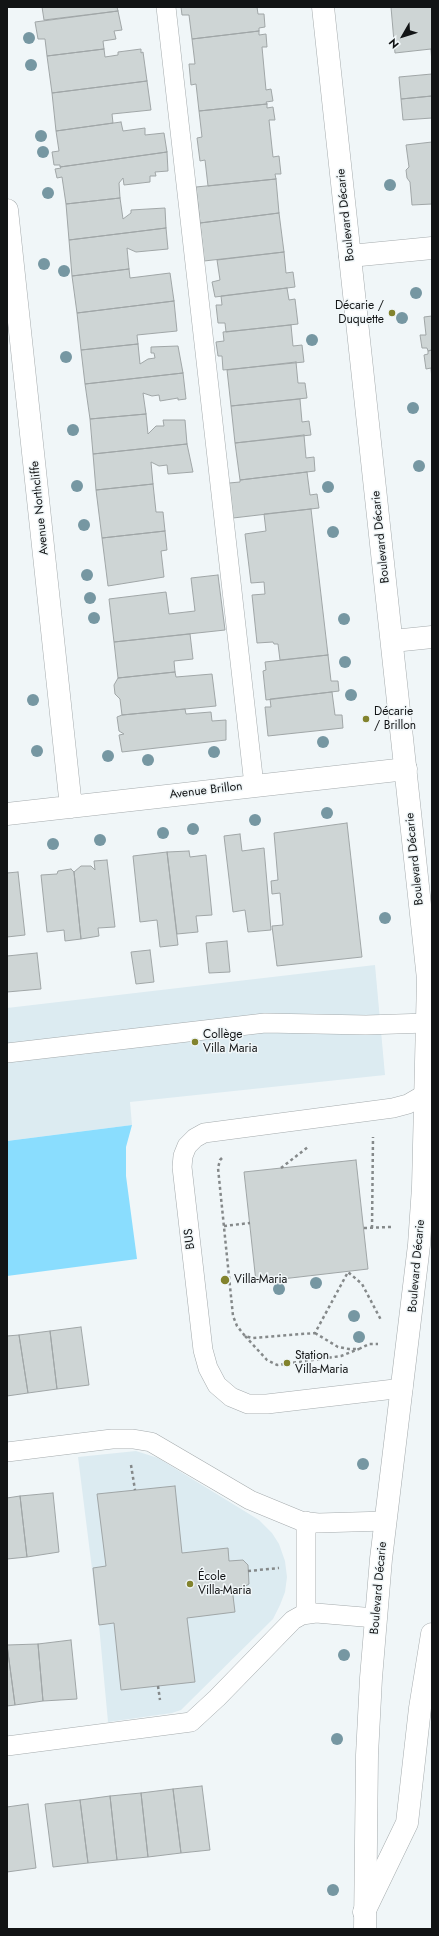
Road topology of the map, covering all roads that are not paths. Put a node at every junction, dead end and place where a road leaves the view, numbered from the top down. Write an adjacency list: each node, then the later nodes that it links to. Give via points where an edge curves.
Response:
1 (166, 7): 9 (lane)
2 (323, 7): 5 (main road, Boulevard Décarie)
3 (7, 210): 10 (main road, Avenue Northcliffe)
4 (432, 248): 5 (main road)
5 (350, 256): 7 (main road, Boulevard Décarie)
6 (432, 637): 7 (main road)
7 (393, 641): 8 (main road, Boulevard Décarie)
8 (406, 769): 9 (main road, Avenue Brillon); 12 (main road, Boulevard Décarie, via 427,965)
9 (254, 785): 10 (main road, Avenue Brillon)
10 (71, 807): 11 (main road, Avenue Brillon)
11 (7, 814)
12 (430, 1023): 13 (lane, via 265,1023); 14 (main road, Boulevard Décarie)
13 (7, 1053)
14 (429, 1092): 15 (main road, Boulevard Décarie, via 419,1245); 15 (lane, BUS, via 408,1104 393,1108 204,1133 188,1146 183,1156 182,1167 203,1350 208,1368 217,1384 231,1397 248,1404)
15 (403, 1388): 17 (main road, Boulevard Décarie)
16 (7, 1452): 18 (lane, via 112,1439 151,1442 250,1500)
17 (386, 1521): 18 (lane); 20 (main road, Boulevard Décarie)
18 (306, 1522): 19 (lane)
19 (306, 1613): 20 (lane); 22 (lane, via 293,1620 191,1722)
20 (376, 1618): 23 (main road, Boulevard Décarie, via 367,1756)
21 (432, 1634): 23 (main road, via 420,1708 407,1823)
22 (7, 1746)
23 (365, 1920)

